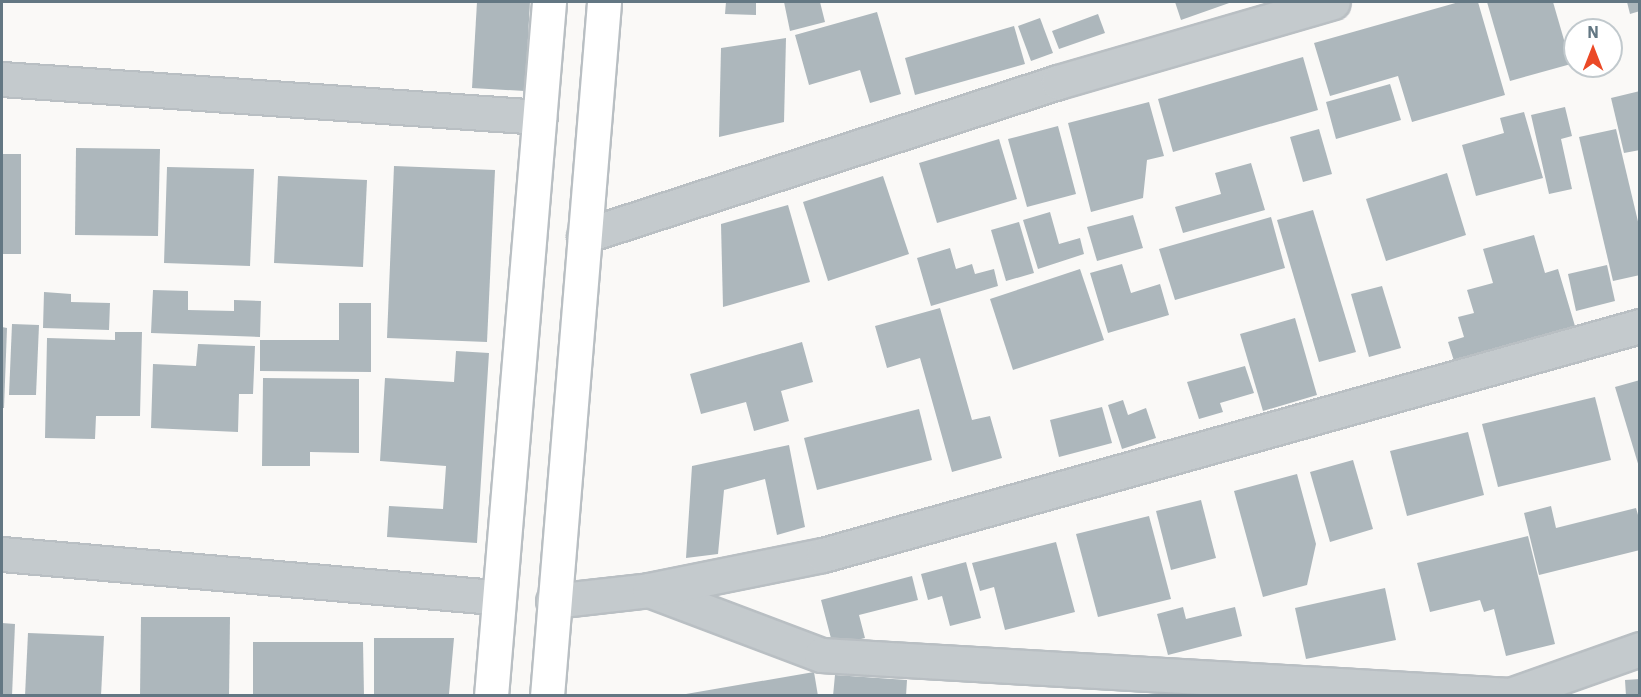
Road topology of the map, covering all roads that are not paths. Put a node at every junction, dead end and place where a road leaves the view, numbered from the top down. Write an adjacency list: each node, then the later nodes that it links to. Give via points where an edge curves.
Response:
1 (549, 2): 5 (main road)
2 (604, 2): 6 (main road)
3 (1333, 2): 6 (street, via 1058,82)
4 (2, 79): 5 (street)
5 (540, 117): 10 (main road)
6 (584, 236): 11 (main road)
7 (1640, 326): 9 (street, via 823,555)
8 (2, 554): 10 (street)
9 (649, 590): 11 (street); 13 (street, via 821,655)
10 (498, 597): 14 (main road)
11 (553, 601): 15 (main road)
12 (1640, 648): 13 (street)
13 (1510, 695)
14 (491, 696)
15 (547, 696)

